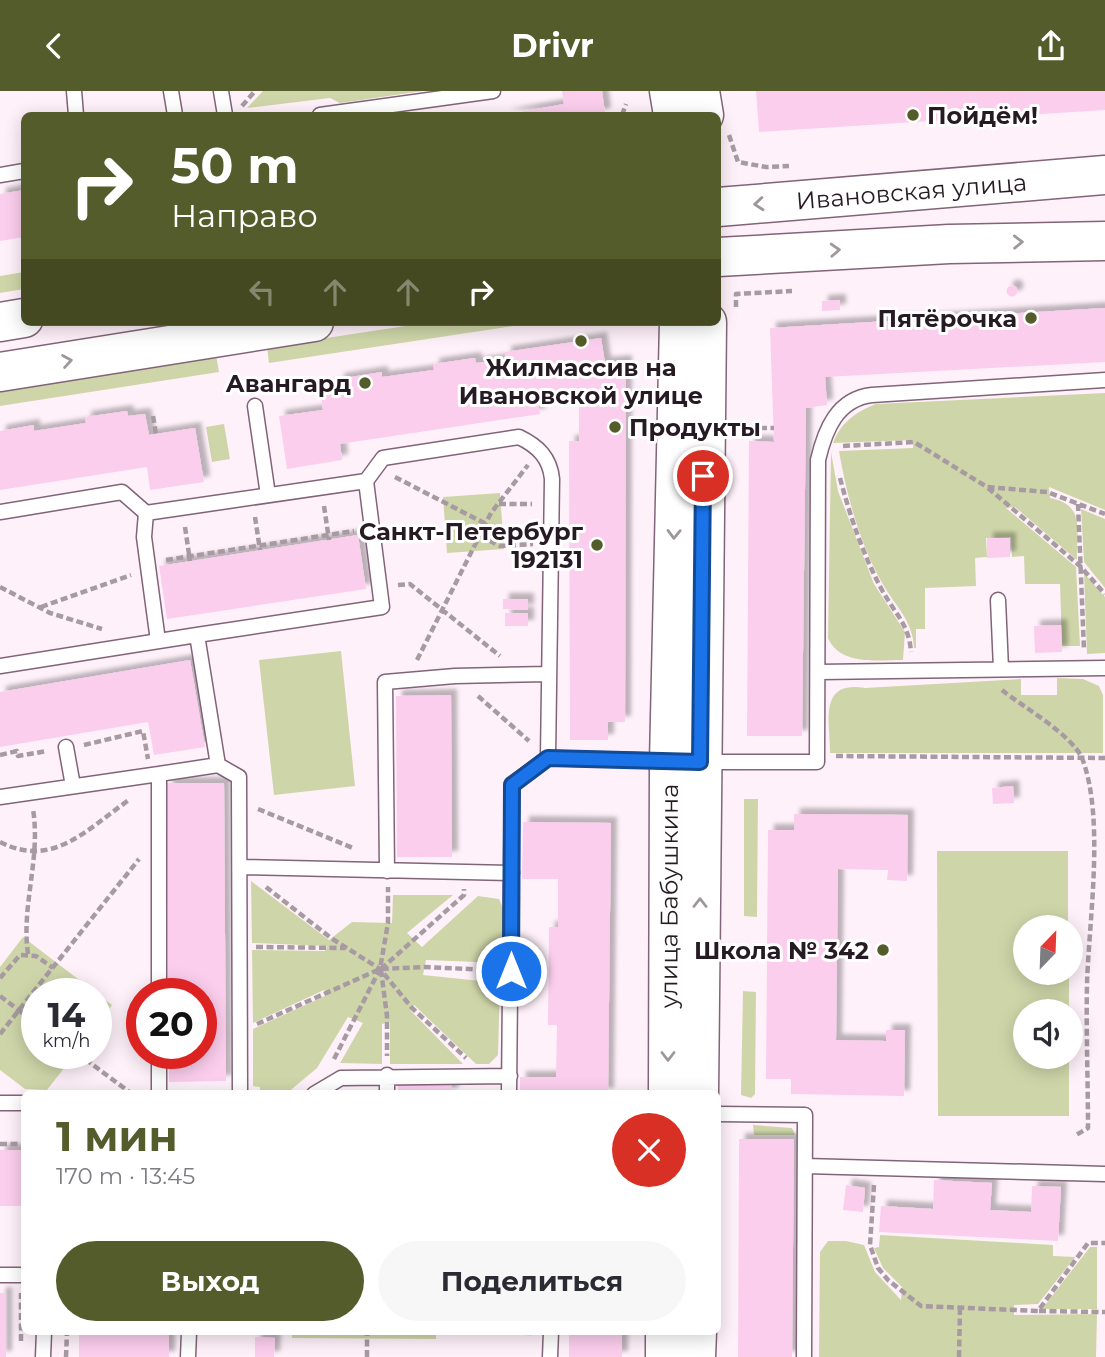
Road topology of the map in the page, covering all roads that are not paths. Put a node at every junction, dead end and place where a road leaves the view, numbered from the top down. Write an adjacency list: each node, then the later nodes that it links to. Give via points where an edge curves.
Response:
1 (74, 91): 7 (lane)
2 (171, 91): 8 (lane)
3 (221, 91): 9 (lane)
4 (494, 91): 10 (lane)
5 (669, 91): 11 (main road)
6 (700, 91): 12 (main road)
7 (76, 112)
8 (174, 112)
9 (224, 112)
10 (342, 112)
11 (672, 112)
12 (711, 112)
13 (21, 172): 14 (lane)
14 (0, 175)
15 (1105, 175): 16 (main road, Ивановская улица, one-way to 16)
16 (721, 208)
17 (1105, 241): 18 (main road, one-way to 17)
18 (721, 257)
19 (21, 318): 20 (main road)
20 (0, 322)
21 (289, 326): 24 (main road, one-way to 21)
22 (679, 326): 41 (main road, улица Бабушкина, one-way to 41)
23 (707, 326): 41 (main road, улица Бабушкина)
24 (0, 372)
25 (1105, 380): 37 (lane, via 872,394 841,408 827,428 818,460)
26 (255, 406): 28 (lane)
27 (366, 481): 28 (lane); 32 (lane, via 382,607); 38 (lane, via 383,457 506,437 519,437 540,450 551,468)
28 (268, 495): 30 (lane)
29 (0, 512): 30 (lane, via 122,492)
30 (146, 513): 33 (lane)
31 (999, 600): 36 (lane)
32 (197, 635): 33 (lane); 42 (lane)
33 (152, 641): 34 (lane)
34 (0, 666)
35 (1105, 668): 36 (lane)
36 (1001, 669): 37 (lane)
37 (819, 672): 41 (lane, via 817,762)
38 (549, 674): 40 (lane); 47 (lane, via 384,682)
39 (66, 747): 44 (lane)
40 (548, 758): 41 (lane); 48 (lane, via 512,785)
41 (685, 762): 58 (main road, улица Бабушкина, one-way to 58); 59 (main road, улица Бабушкина, one-way to 41)
42 (218, 765): 43 (lane); 46 (lane, via 239,777)
43 (159, 774): 44 (lane); 49 (lane)
44 (73, 786): 45 (lane)
45 (0, 797)
46 (241, 867): 47 (lane); 54 (lane)
47 (387, 871): 48 (lane)
48 (512, 873): 52 (lane)
49 (159, 978)
50 (159, 1069): 53 (lane)
51 (387, 1075): 52 (lane); 55 (lane, via 341,1078); 56 (lane)
52 (510, 1076): 57 (lane)
53 (159, 1090)
54 (240, 1090)
55 (321, 1090)
56 (387, 1090)
57 (509, 1090)
58 (668, 1090)
59 (699, 1090)
60 (0, 1103): 61 (lane)
61 (21, 1103)
62 (721, 1114): 63 (lane, via 806,1115)
63 (805, 1165): 64 (lane); 77 (lane)
64 (1105, 1174)
65 (0, 1275): 66 (lane)
66 (21, 1275)
67 (44, 1335): 72 (lane)
68 (189, 1335): 73 (lane)
69 (551, 1335): 74 (lane)
70 (665, 1335): 75 (main road)
71 (697, 1335): 76 (main road)
72 (43, 1357)
73 (188, 1357)
74 (551, 1357)
75 (665, 1357)
76 (696, 1357)
77 (804, 1357)

